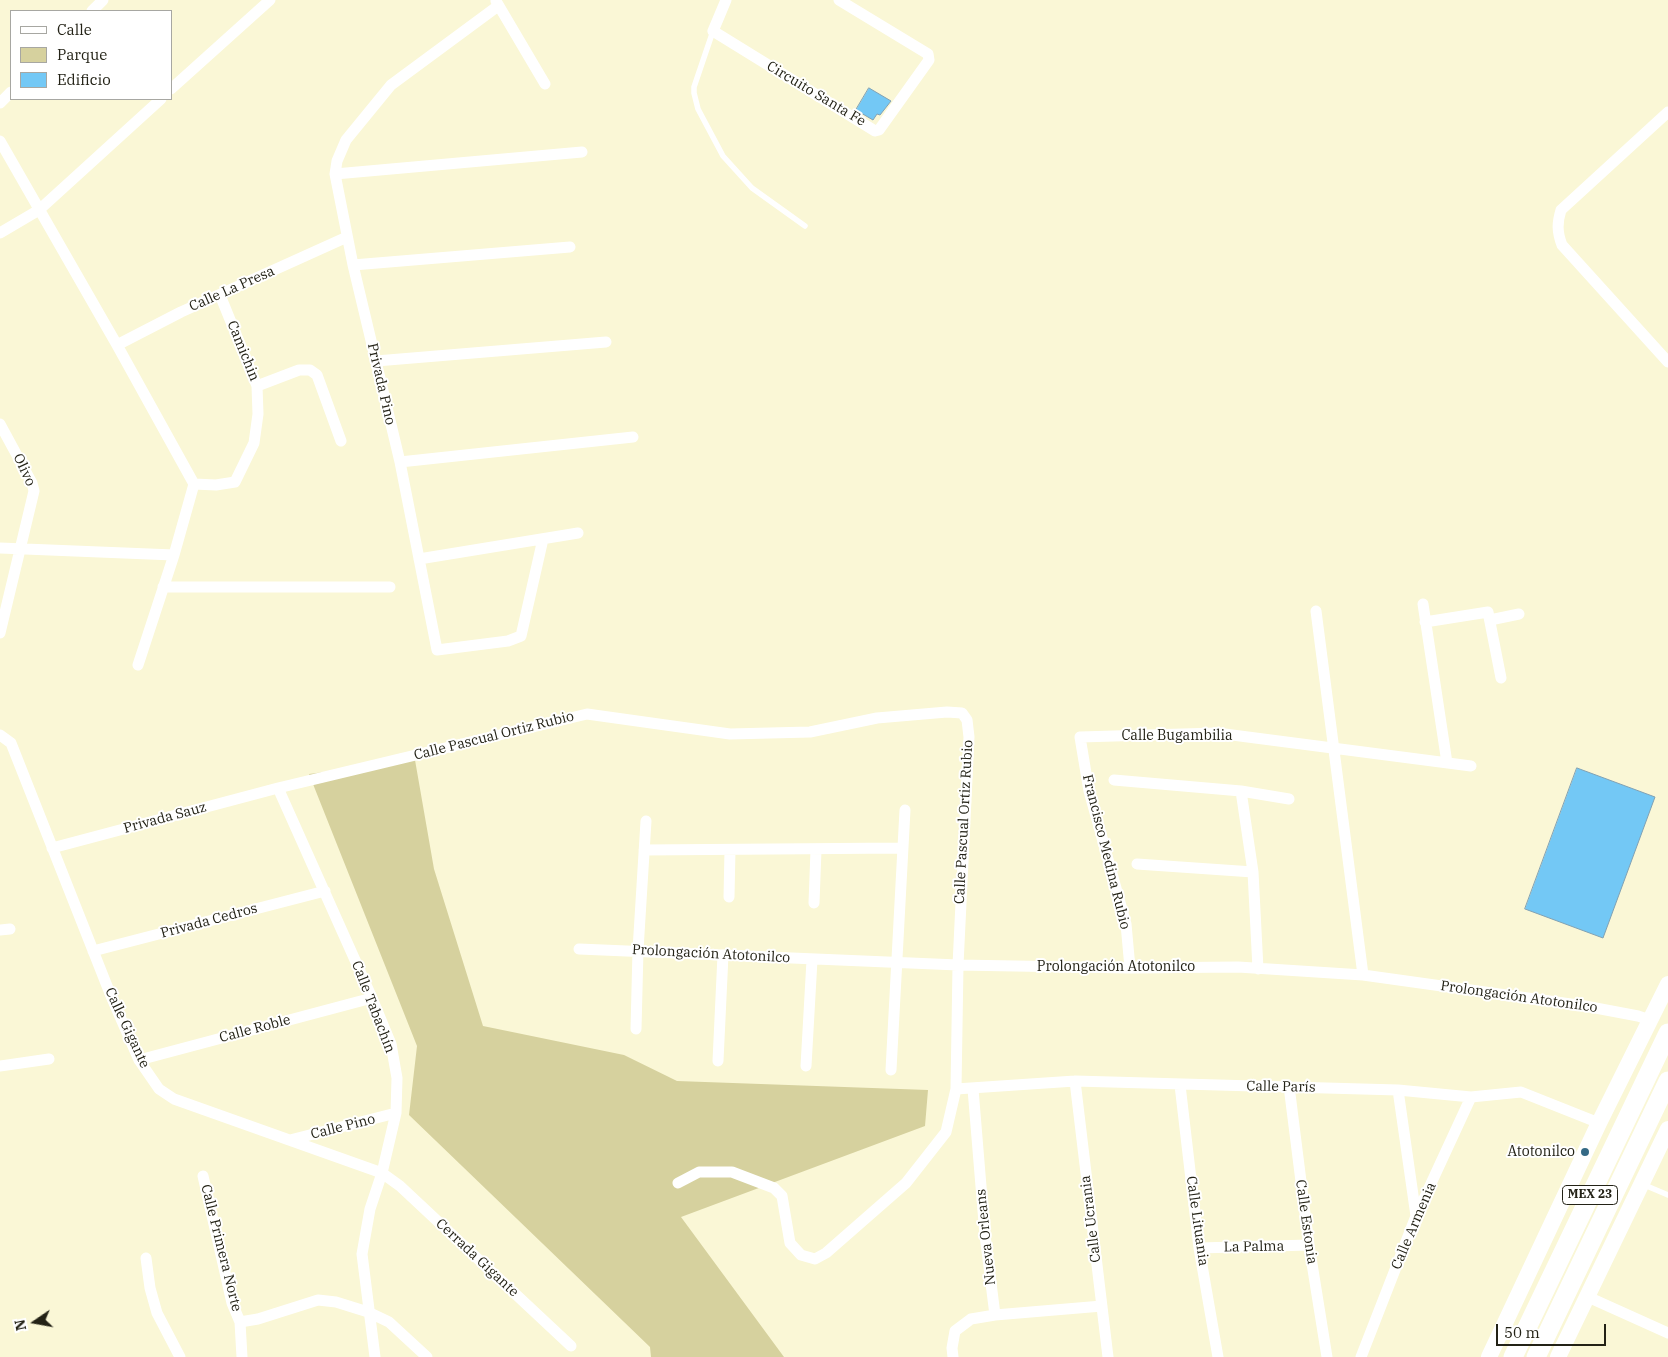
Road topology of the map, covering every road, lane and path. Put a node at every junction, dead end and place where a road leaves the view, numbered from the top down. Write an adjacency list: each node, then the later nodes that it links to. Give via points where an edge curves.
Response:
1 (103, 0): 6 (street)
2 (726, 0): 7 (street)
3 (839, 0): 7 (street, Circuito Santa Fe, via 930,57 879,130)
4 (267, 1): 9 (street)
5 (497, 3): 8 (street); 16 (street, Privada Pino, via 390,85 346,140)
6 (93, 10)
7 (713, 31): 18 (lane, via 694,87 698,109 723,156 752,188)
8 (545, 84)
9 (172, 89)
10 (10, 93): 12 (street)
11 (160, 100): 17 (street)
12 (0, 103)
13 (1668, 112): 27 (street, via 1561,210 1558,221 1562,245)
14 (0, 141): 17 (street)
15 (582, 152): 16 (street)
16 (335, 174): 20 (street, Privada Pino)
17 (39, 210): 19 (street); 25 (street)
18 (804, 226)
19 (0, 233)
20 (348, 237): 22 (street, Privada Pino); 23 (street, Calle La Presa)
21 (570, 247): 22 (street)
22 (353, 265): 26 (street, Privada Pino)
23 (220, 295): 25 (street, Calle La Presa); 28 (street, Camichin)
24 (606, 342): 26 (street)
25 (117, 345): 33 (street)
26 (376, 361): 32 (street, Privada Pino)
27 (1668, 362)
28 (258, 386): 31 (street, via 299,370 310,370 317,375); 33 (street, Camichin, via 254,443 236,482)
29 (0, 424): 37 (street, Olivo, via 34,491)
30 (634, 437): 32 (street)
31 (341, 441)
32 (400, 462): 39 (street, Privada Pino)
33 (194, 484): 38 (street)
34 (578, 533): 35 (street)
35 (543, 539): 39 (street); 39 (street, Privada Pino, via 521,636 508,641 437,650)
36 (0, 548): 37 (street)
37 (20, 548): 38 (street); 47 (street, Olivo)
38 (174, 555): 40 (street)
39 (419, 559)
40 (163, 587): 41 (street); 48 (street)
41 (390, 587)
42 (1423, 604): 46 (street)
43 (1316, 611): 52 (street)
44 (1519, 614): 45 (street)
45 (1490, 620): 46 (street, via 1488,612); 49 (street)
46 (1425, 622): 53 (street)
47 (0, 634)
48 (138, 664)
49 (1501, 678)
50 (0, 735): 61 (street, Calle Gigante, via 11,744)
51 (1080, 737): 52 (street, Calle Bugambilia, via 1217,733); 78 (street, Francisco Medina Rubio, via 1089,791 1126,924)
52 (1334, 748): 53 (street, Calle Bugambilia); 80 (street)
53 (1447, 763): 54 (street, Calle Bugambilia)
54 (1471, 766)
55 (1114, 780): 57 (street)
56 (278, 788): 61 (street, Privada Sauz); 68 (street, Calle Tabachín); 77 (street, Calle Pascual Ortiz Rubio, via 587,714 730,734 810,732 876,718 962,713 967,720 969,737)
57 (1242, 791): 58 (street); 67 (street)
58 (1289, 799)
59 (905, 810): 62 (street)
60 (646, 821): 63 (street)
61 (52, 848): 73 (street, Calle Gigante)
62 (902, 848): 65 (street); 76 (street)
63 (644, 850): 64 (street); 72 (street)
64 (730, 850): 65 (street); 69 (street)
65 (816, 850): 70 (street)
66 (1137, 864): 67 (street)
67 (1253, 872): 79 (street)
68 (325, 891): 73 (street, Privada Cedros); 82 (street, Calle Tabachín)
69 (729, 898)
70 (814, 903)
71 (579, 949): 72 (street, Prolongación Atotonilco)
72 (638, 950): 74 (street, Prolongación Atotonilco); 84 (street)
73 (93, 951): 87 (street, Calle Gigante)
74 (723, 955): 75 (street, Prolongación Atotonilco); 88 (street)
75 (812, 960): 76 (street, Prolongación Atotonilco); 90 (street)
76 (897, 963): 77 (street, Prolongación Atotonilco); 91 (street)
77 (958, 965): 78 (street, Prolongación Atotonilco); 97 (street, Calle Pascual Ortiz Rubio)
78 (1130, 968): 79 (street, Prolongación Atotonilco)
79 (1258, 968): 80 (street, Prolongación Atotonilco)
80 (1362, 975): 83 (street, Prolongación Atotonilco, via 1585,1006)
81 (1668, 984): 83 (main road)
82 (372, 998): 87 (street, Calle Roble); 100 (street, Calle Tabachín, via 391,1044 397,1078)
83 (1650, 1020): 101 (main road)
84 (636, 1029)
85 (1668, 1033): 130 (main road, MEX 23)
86 (49, 1059): 89 (street)
87 (139, 1060): 103 (street, Calle Gigante, via 159,1089 174,1099)
88 (718, 1061)
89 (0, 1066)
90 (806, 1066)
91 (891, 1070)
92 (1075, 1081): 94 (street, Calle París); 96 (street, Calle París); 114 (street, Calle Ucrania)
93 (1668, 1082): 131 (main road, MEX 23)
94 (1180, 1085): 95 (street, Calle París); 111 (street, Calle Lituania)
95 (1289, 1086): 98 (street, Calle París); 110 (street, Calle Estonia)
96 (973, 1088): 97 (street, Calle París); 116 (street, Nueva Orleans)
97 (956, 1089): 106 (street, Calle Pascual Ortiz Rubio, via 946,1132 906,1183 815,1259 801,1255 790,1243 782,1196 774,1188 732,1172 699,1172)
98 (1398, 1090): 99 (street, Calle París); 109 (street)
99 (1471, 1097): 101 (street, Calle París, via 1521,1092); 109 (street, Calle Armenia)
100 (396, 1113): 103 (street, Calle Pino); 104 (street, Calle Tabachín)
101 (1599, 1123): 129 (main road)
102 (1668, 1129): 107 (main road)
103 (290, 1140): 104 (street, Calle Gigante)
104 (382, 1173): 115 (street, Calle Tabachín, via 370,1210 362,1254); 119 (street, Cerrada Gigante, via 400,1186)
105 (203, 1176): 117 (street, Calle Primera Norte, via 232,1303)
106 (678, 1183)
107 (1642, 1183): 108 (lane); 113 (main road)
108 (1668, 1195)
109 (1416, 1216): 128 (street, Calle Armenia)
110 (1309, 1246): 111 (street, La Palma); 127 (street, Calle Estonia)
111 (1199, 1248): 126 (street, Calle Lituania)
112 (146, 1258): 120 (street, via 157,1313)
113 (1588, 1296): 118 (street); 132 (main road)
114 (1102, 1306): 116 (street); 125 (street, Calle Ucrania)
115 (368, 1312): 117 (street, Calle Primera Norte, via 318,1300); 122 (street, Calle Tabachín); 123 (street, Calle Primera Norte, via 389,1322)
116 (995, 1315): 124 (street, via 971,1319 955,1331)
117 (240, 1322): 121 (street)
118 (1668, 1333)
119 (571, 1346)
120 (180, 1357)
121 (242, 1357)
122 (375, 1357)
123 (427, 1357)
124 (953, 1357)
125 (1108, 1357)
126 (1218, 1357)
127 (1327, 1357)
128 (1361, 1357)
129 (1489, 1357)
130 (1513, 1357)
131 (1536, 1357)
132 (1558, 1357)

